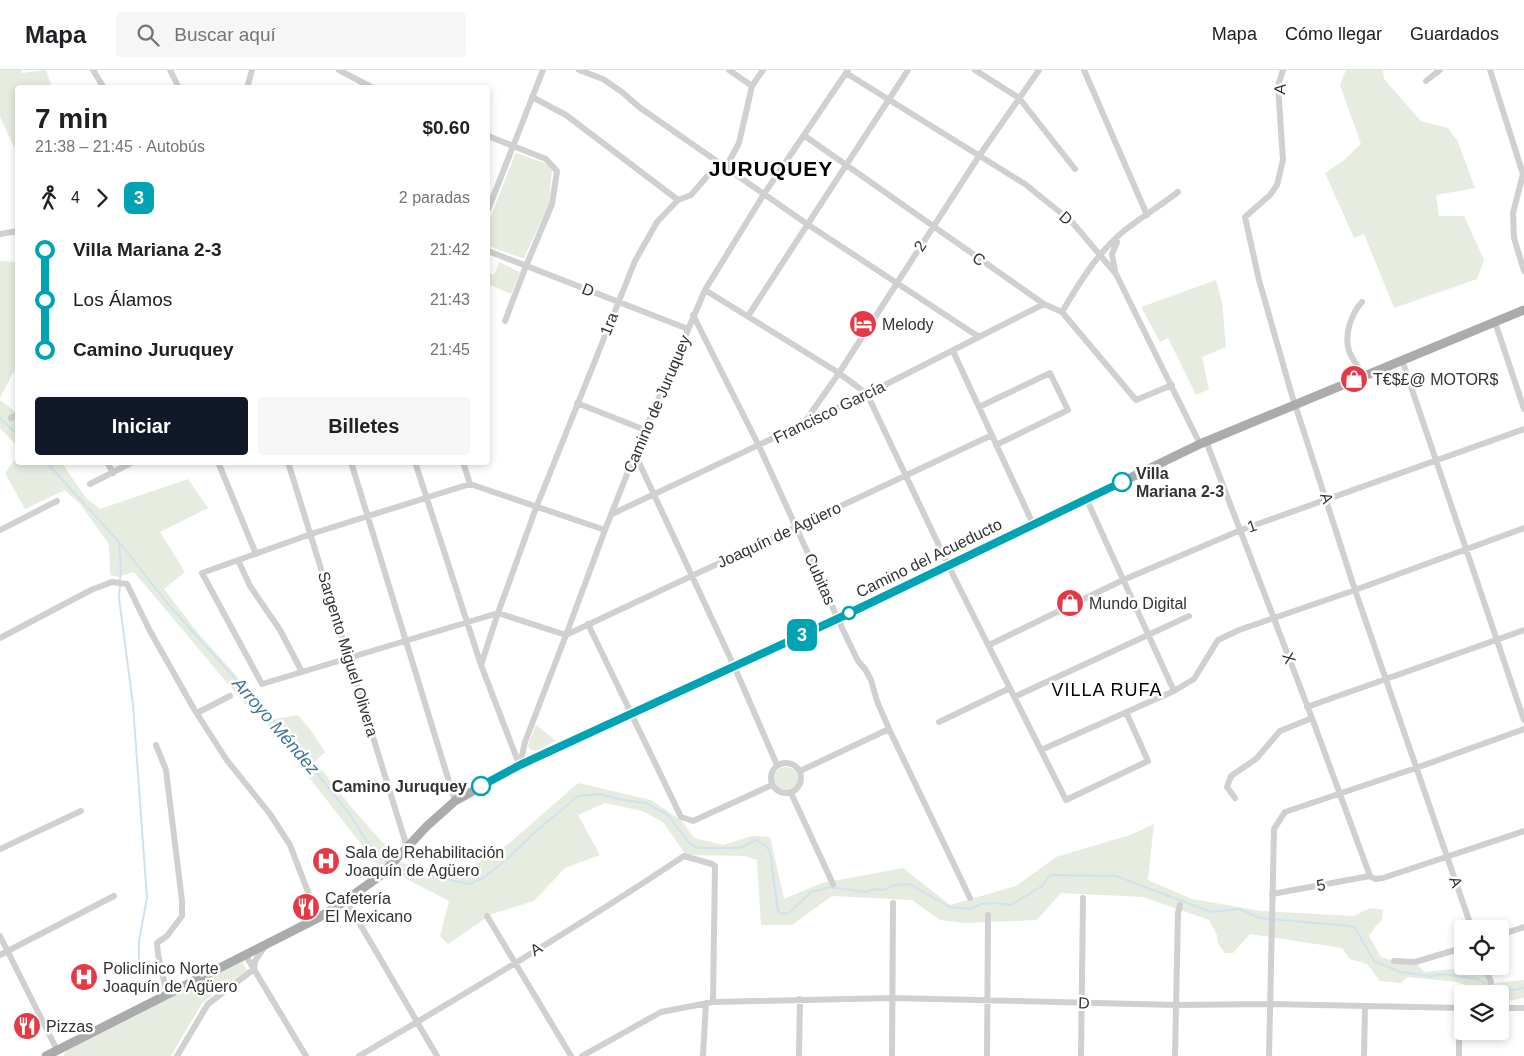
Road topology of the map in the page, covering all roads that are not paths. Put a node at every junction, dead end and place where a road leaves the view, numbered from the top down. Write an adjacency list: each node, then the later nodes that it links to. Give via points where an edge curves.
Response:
1 (93, 70): 18 (street)
2 (170, 70): 19 (street)
3 (252, 70): 20 (street)
4 (339, 70): 21 (street)
5 (543, 70): 23 (street)
6 (578, 70): 31 (street, via 603,79)
7 (729, 70): 22 (street)
8 (763, 70): 22 (street)
9 (908, 70): 25 (street)
10 (975, 70): 24 (street)
11 (1039, 70): 24 (street, 2)
12 (1084, 70): 39 (street)
13 (1283, 70): 70 (street, A, via 1278,86 1283,160 1277,185 1270,196 1245,218 1259,280)
14 (1440, 70): 17 (street)
15 (1490, 70): 48 (street, via 1523,174 1513,213 1514,238)
16 (847, 72): 25 (street, D); 26 (street, Camino de Juruquey)
17 (1426, 82)
18 (102, 85)
19 (178, 85)
20 (248, 85)
21 (367, 85)
22 (752, 86): 31 (street, via 739,142)
23 (532, 97): 28 (street); 37 (street, via 566,115)
24 (1019, 98): 29 (street, 2); 32 (street)
25 (889, 100): 29 (street, D); 30 (street)
26 (805, 136): 30 (street, C); 36 (street, Camino de Juruquey)
27 (490, 137): 28 (street)
28 (513, 146): 34 (street); 47 (street, via 546,159 557,171 552,204)
29 (979, 156): 41 (street, 2); 46 (street, D, via 1025,184 1072,222)
30 (846, 165): 40 (street); 41 (street, C)
31 (726, 166): 36 (street); 37 (street, 1ra, via 710,173 691,195)
32 (1075, 169)
33 (490, 190): 34 (street)
34 (495, 192): 38 (street)
35 (1178, 192): 39 (street)
36 (764, 194): 40 (street); 51 (street, Camino de Juruquey)
37 (678, 200): 52 (street, 1ra, via 656,222)
38 (490, 205)
39 (1147, 215): 42 (street)
40 (807, 224): 50 (street); 58 (street)
41 (933, 227): 50 (street, 2); 54 (street, C)
42 (1124, 231): 46 (street); 49 (street, via 1112,254)
43 (15, 232): 44 (street)
44 (0, 234)
45 (490, 252): 47 (street, D)
46 (1100, 256): 49 (street, D); 56 (street)
47 (526, 266): 52 (street, D); 59 (street)
48 (1524, 271)
49 (1116, 274): 67 (street, D)
50 (896, 283): 62 (street); 65 (street, 2)
51 (705, 290): 57 (street, Camino de Juruquey); 58 (street)
52 (618, 302): 61 (street, D); 69 (street, 1ra)
53 (1362, 302): 66 (street, via 1353,315 1347,341)
54 (1044, 304): 56 (street, C); 62 (street, Francisco García)
55 (1524, 310): 60 (main road, Camino del Acueducto)
56 (1062, 312): 67 (street, C, via 1136,400)
57 (693, 315): 61 (street, Camino de Juruquey); 79 (street, Cubitas)
58 (748, 316): 65 (street)
59 (505, 321)
60 (1495, 322): 64 (main road, Camino del Acueducto); 72 (street)
61 (688, 329): 75 (street, Camino de Juruquey)
62 (979, 337): 63 (street, Francisco García)
63 (953, 351): 68 (street, Francisco García); 71 (street)
64 (1402, 360): 66 (main road, Camino del Acueducto); 81 (street)
65 (839, 373): 68 (street); 73 (street, 2)
66 (1363, 375): 70 (main road, Camino del Acueducto)
67 (1172, 384): 77 (street, D)
68 (867, 394): 73 (street, Francisco García); 90 (street)
69 (577, 403): 75 (street); 98 (street, 1ra)
70 (1295, 404): 77 (main road, Camino del Acueducto); 96 (street, A)
71 (979, 406): 76 (street); 78 (street, via 1050,373 1068,410)
72 (1524, 409)
73 (804, 424): 79 (street, Francisco García)
74 (1524, 429): 81 (street, 1)
75 (645, 430): 80 (street, Camino de Juruquey)
76 (992, 435): 78 (street); 90 (street, Joaquín de Agüero)
77 (1203, 442): 95 (main road, Camino del Acueducto); 106 (street, X)
78 (996, 445): 101 (street)
79 (759, 446): 93 (street, Francisco García); 102 (street, Cubitas)
80 (635, 454): 93 (street); 99 (street, Camino de Juruquey)
81 (1435, 460): 96 (street, 1); 108 (street)
82 (109, 465): 89 (street)
83 (128, 465): 89 (street)
84 (219, 465): 109 (street)
85 (289, 465): 107 (street, Sargento Miguel Olivera)
86 (352, 465): 100 (street)
87 (416, 465): 94 (street)
88 (464, 465): 92 (street)
89 (113, 473): 91 (street)
90 (906, 475): 102 (street, Joaquín de Agüero); 111 (street)
91 (90, 484)
92 (470, 484): 94 (street); 98 (street)
93 (654, 496): 99 (street, Francisco García); 112 (street)
94 (426, 497): 100 (street); 119 (street)
95 (1086, 498): 101 (main road, Camino del Acueducto); 113 (street)
96 (1328, 500): 106 (street, 1); 114 (street, A)
97 (57, 501): 104 (street)
98 (536, 508): 105 (street); 115 (street, 1ra)
99 (612, 514): 105 (street, Camino de Juruquey)
100 (368, 517): 107 (street); 125 (street)
101 (1033, 524): 111 (main road, Camino del Acueducto)
102 (796, 528): 112 (street, Joaquín de Agüero); 118 (street, Cubitas)
103 (1524, 528): 108 (street)
104 (0, 530)
105 (605, 530): 122 (street, Camino de Juruquey)
106 (1241, 530): 113 (street, 1); 117 (street, X)
107 (311, 534): 109 (street); 128 (street, Sargento Miguel Olivera)
108 (1465, 550): 114 (street); 126 (street)
109 (256, 554): 110 (street)
110 (238, 560): 131 (street); 131 (street, via 202,573 262,684)
111 (949, 565): 118 (main road, Camino del Acueducto); 127 (street)
112 (692, 576): 120 (street, Joaquín de Agüero); 130 (street)
113 (1123, 580): 123 (street); 127 (street, 1)
114 (1356, 590): 117 (street); 132 (street, A)
115 (498, 613): 119 (street); 122 (street); 129 (street, 1ra)
116 (1189, 616): 123 (street)
117 (1274, 618): 134 (street, via 1218,640 1194,679); 137 (street, X)
118 (837, 619): 130 (main road, Camino del Acueducto); 144 (street, Cubitas, via 871,680 876,701)
119 (467, 622): 125 (street); 129 (street)
120 (588, 624): 122 (street, Joaquín de Agüero); 140 (street)
121 (1524, 630): 126 (street)
122 (566, 635): 148 (street, Camino de Juruquey, via 524,742)
123 (1147, 635): 134 (street); 136 (street)
124 (0, 638): 139 (street, via 91,590 112,582 127,584)
125 (407, 640): 128 (street); 156 (street)
126 (1497, 640): 132 (street); 142 (street)
127 (989, 645): 133 (street)
128 (349, 658): 131 (street); 159 (street, Sargento Miguel Olivera)
129 (481, 665): 148 (street)
130 (734, 666): 140 (main road, Camino del Acueducto); 149 (street)
131 (302, 672)
132 (1387, 679): 137 (street); 150 (street, A)
133 (1010, 688): 136 (street); 143 (street)
134 (1174, 691): 138 (street)
135 (230, 696): 139 (street)
136 (1014, 697): 147 (street)
137 (1307, 707): 141 (street, X)
138 (1126, 712): 147 (street); 147 (street, via 1148,761 1066,800)
139 (197, 713): 173 (street, via 226,759 290,845)
140 (630, 715): 148 (main road, Camino del Acueducto); 152 (street, via 681,817 694,820)
141 (1312, 718): 154 (street, X); 155 (street, via 1280,731 1256,759 1231,776 1227,787)
142 (1524, 720)
143 (939, 722)
144 (889, 728): 151 (street); 166 (street, Cubitas)
145 (1524, 729): 150 (street)
146 (156, 745): 188 (street, via 166,770 182,900 182,916 167,936 157,943)
147 (1041, 750)
148 (520, 765): 156 (main road, Camino del Acueducto)
149 (777, 765): 151 (street, via 792,764); 152 (street, via 772,772)
150 (1416, 768): 154 (street); 161 (street, A)
151 (800, 771): 153 (street, via 801,781)
152 (772, 785): 153 (street, via 783,793)
153 (791, 793): 163 (street)
154 (1340, 794): 162 (street, X); 164 (street, via 1285,812 1274,829)
155 (1235, 798)
156 (455, 801): 159 (main road, Camino del Acueducto)
157 (81, 811): 160 (street)
158 (1524, 831): 161 (street, 5)
159 (407, 846): 168 (main road, Camino del Acueducto, via 381,875)
160 (0, 849)
161 (1447, 857): 162 (street, 5, via 1382,878); 174 (street, A)
162 (1370, 876): 164 (street, 5)
163 (833, 884)
164 (1272, 894): 194 (street)
165 (114, 896): 180 (street)
166 (970, 898)
167 (1083, 898): 193 (street)
168 (345, 901): 173 (main road, Camino del Acueducto); 200 (street)
169 (893, 903): 189 (street)
170 (1180, 905): 195 (street)
171 (988, 914): 191 (street)
172 (488, 916): 184 (street)
173 (318, 918): 178 (main road, Camino del Acueducto)
174 (1469, 920)
175 (1524, 927): 176 (street)
176 (1509, 932)
177 (0, 936): 180 (street)
178 (265, 946): 182 (main road, Camino del Acueducto); 185 (street, via 255,961)
179 (1454, 950): 183 (street, via 1415,962)
180 (7, 951): 181 (street); 202 (street)
181 (0, 955)
182 (246, 956): 185 (street); 188 (main road, Camino del Acueducto)
183 (1394, 961)
184 (515, 962): 192 (street, A, via 684,856 715,866); 200 (street, A); 208 (street)
185 (254, 969): 204 (street, via 208,1004); 205 (street)
186 (1488, 975): 187 (street)
187 (1491, 982)
188 (167, 995): 202 (main road, Camino del Acueducto)
189 (892, 998): 190 (street, D); 191 (street, D); 212 (street)
190 (800, 999): 192 (street, D); 211 (street)
191 (988, 999): 193 (street, D); 213 (street)
192 (709, 1002): 209 (street, D, via 661,1012); 210 (street)
193 (1082, 1003): 195 (street, D); 214 (street)
194 (1269, 1004): 195 (street, D); 196 (street, D); 216 (street)
195 (1176, 1005): 215 (street)
196 (1365, 1006): 197 (street, D); 217 (street)
197 (1454, 1008)
198 (1509, 1008): 199 (street)
199 (1524, 1008)
200 (417, 1022): 206 (street, A); 207 (street)
201 (1460, 1040): 218 (street)
202 (58, 1053): 203 (main road, Camino del Acueducto)
203 (46, 1056)
204 (177, 1056)
205 (306, 1056)
206 (359, 1056)
207 (436, 1056)
208 (571, 1056)
209 (582, 1056)
210 (703, 1056)
211 (799, 1056)
212 (892, 1056)
213 (988, 1056)
214 (1081, 1056)
215 (1175, 1056)
216 (1269, 1056)
217 (1364, 1056)
218 (1459, 1056)

